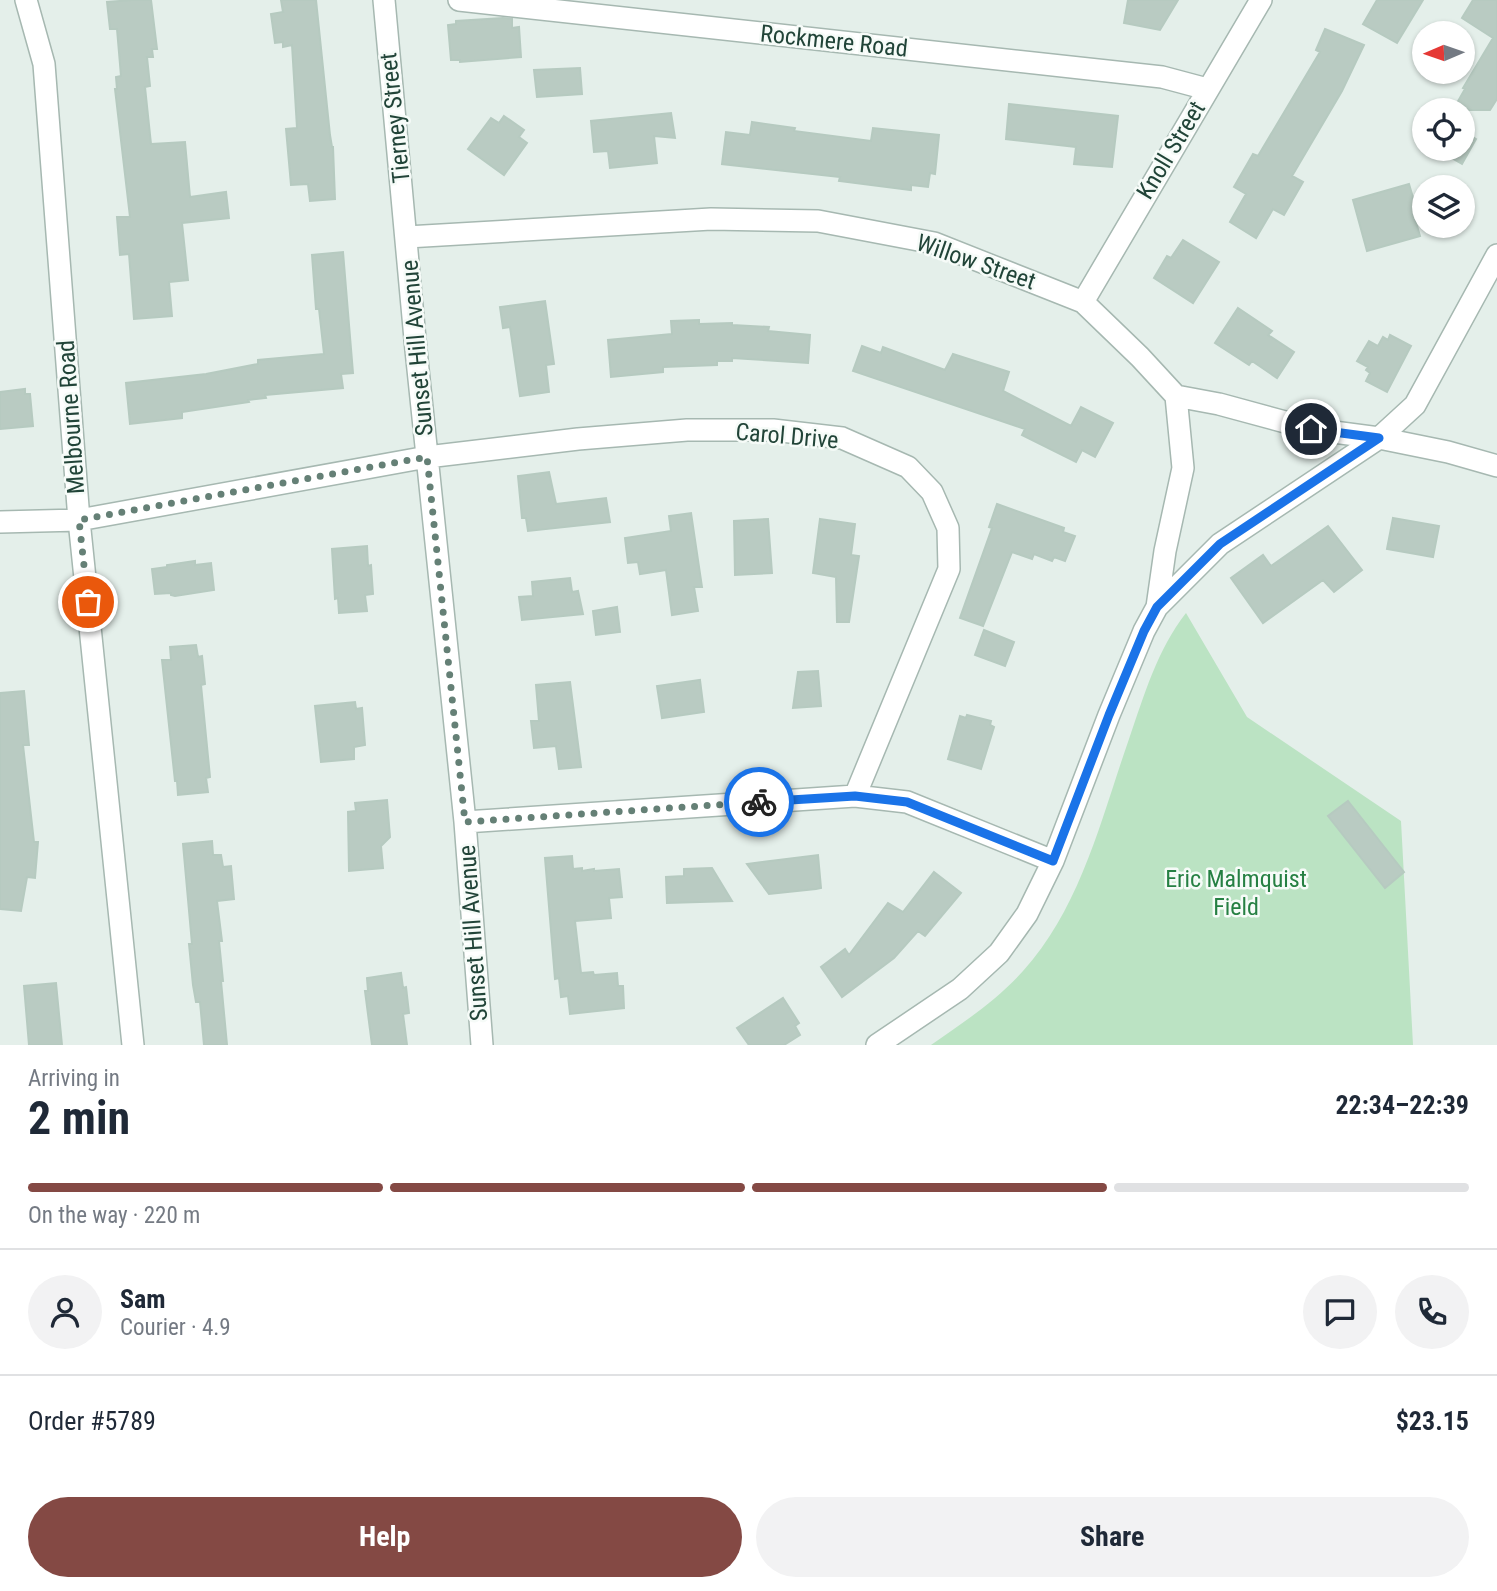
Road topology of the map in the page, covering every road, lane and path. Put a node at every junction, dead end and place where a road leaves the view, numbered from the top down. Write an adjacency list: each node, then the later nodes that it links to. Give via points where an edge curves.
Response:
1 (26, 0): 13 (street, Melbourne Road, via 44,64)
2 (384, 0): 6 (street, Tierney Street)
3 (459, 0): 5 (street, Rockmere Road, via 1162,77)
4 (1261, 0): 5 (street, Knoll Street)
5 (1207, 89): 8 (street, Knoll Street)
6 (407, 237): 8 (street, Willow Street, via 711,219 818,221 934,243); 11 (street, Sunset Hill Avenue)
7 (1497, 255): 10 (street, via 1415,405)
8 (1083, 302): 9 (street, Willow Street)
9 (1176, 396): 10 (street, via 1311,429); 15 (street, via 1183,468)
10 (1379, 438): 12 (street); 15 (street, via 1220,544)
11 (427, 457): 13 (street, Carol Drive); 16 (street, Carol Drive, via 687,430 773,430 842,438 908,467 932,492 948,528 949,569); 17 (street, Sunset Hill Avenue)
12 (1497, 466)
13 (79, 520): 14 (street, Carol Drive); 19 (street, Melbourne Road)
14 (0, 522)
15 (1157, 607): 18 (street)
16 (855, 796): 17 (street); 18 (street, via 907,802)
17 (465, 822): 20 (street, Sunset Hill Avenue)
18 (1053, 861): 21 (street, via 1027,914 999,953 960,989)
19 (133, 1045)
20 (482, 1045)
21 (877, 1045)

